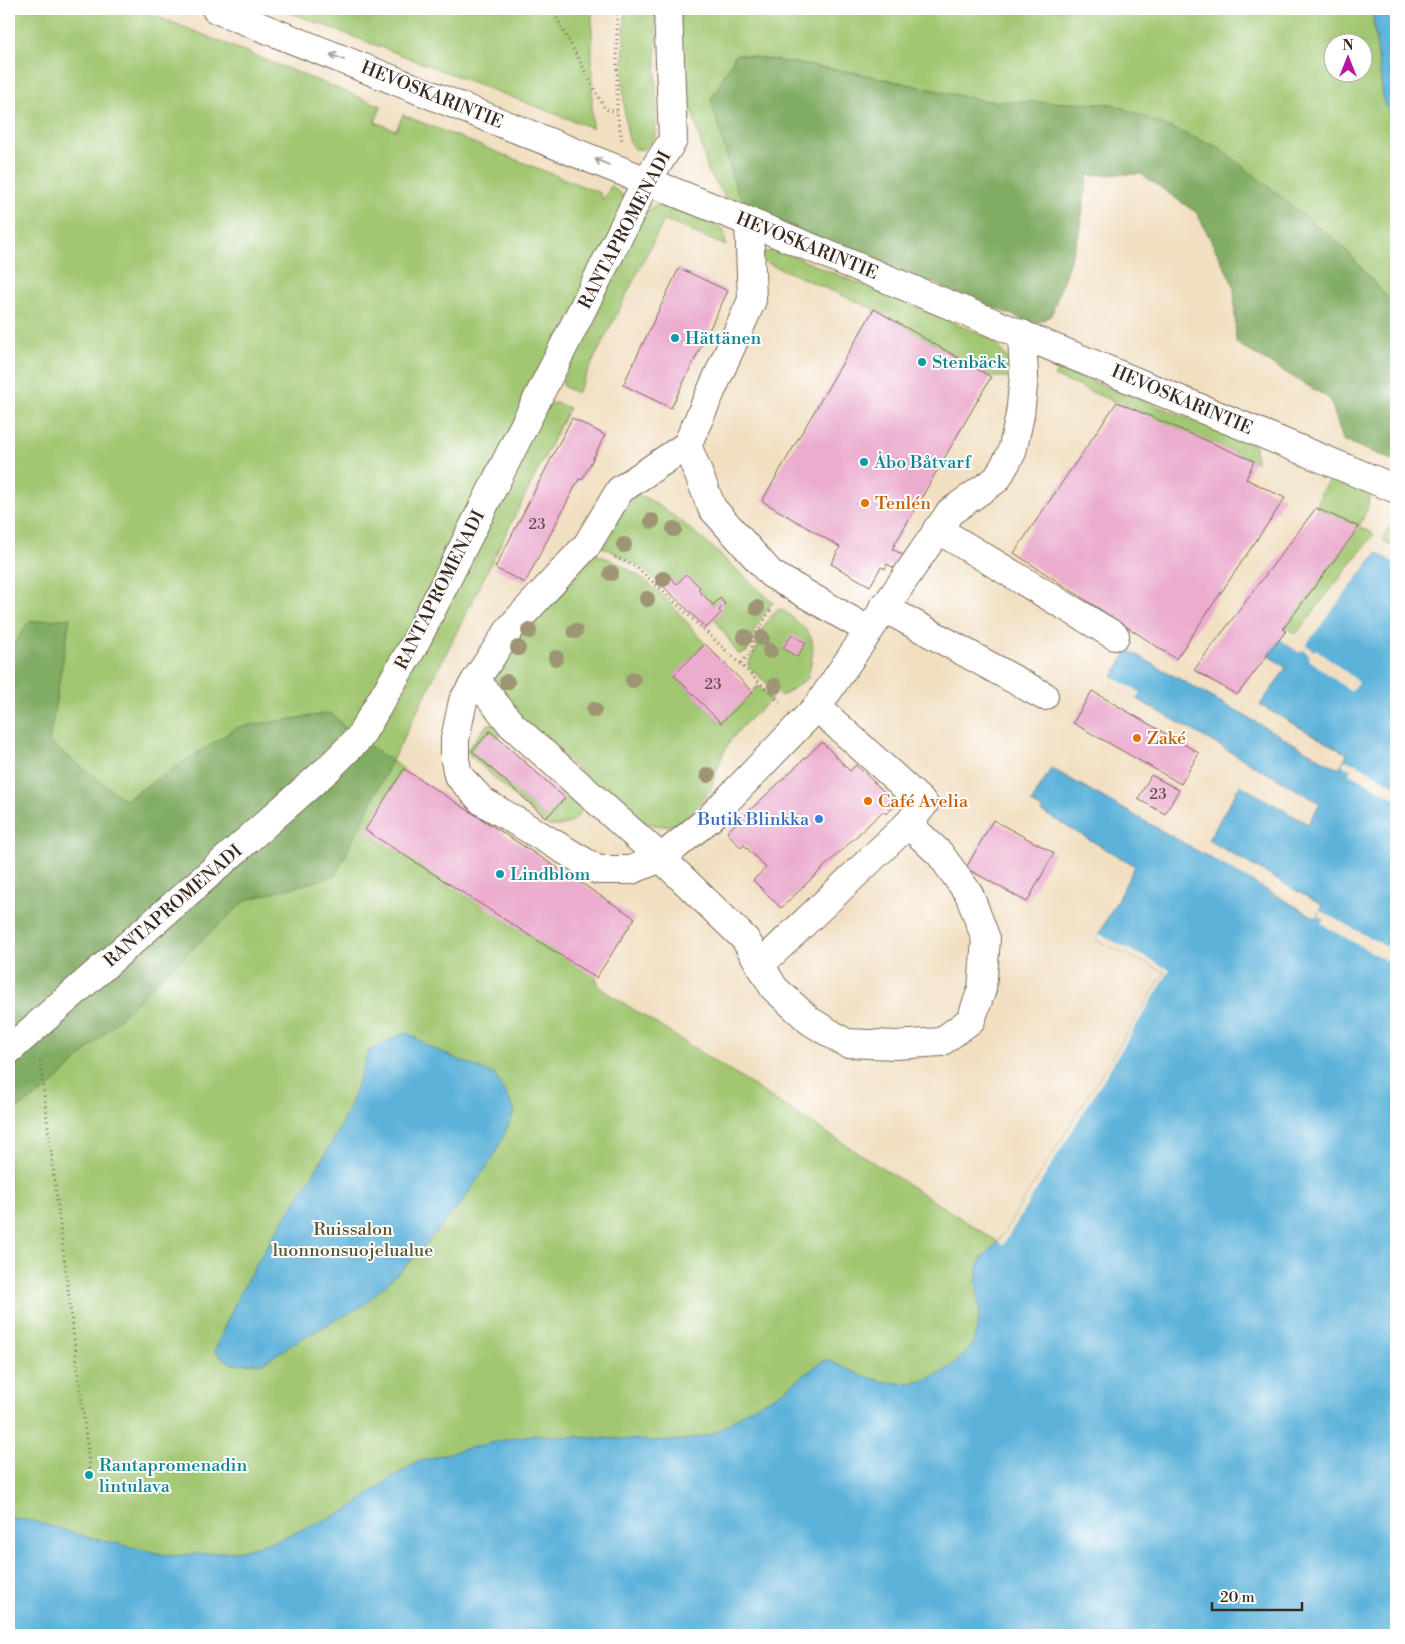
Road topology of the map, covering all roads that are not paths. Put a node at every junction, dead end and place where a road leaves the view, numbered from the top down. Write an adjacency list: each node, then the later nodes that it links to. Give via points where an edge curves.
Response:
1 (216, 9): 3 (street, HEVOSKARINTIE, one-way to 1)
2 (668, 9): 3 (street, RANTAPROMENADI, via 673,140)
3 (647, 180): 4 (street, HEVOSKARINTIE); 18 (street, RANTAPROMENADI, via 414,645 359,738 328,769)
4 (749, 222): 5 (street, HEVOSKARINTIE); 6 (street, via 752,300)
5 (1022, 334): 7 (street, HEVOSKARINTIE); 8 (street, via 1024,377 1012,452 997,479 950,512)
6 (687, 445): 10 (street, via 712,508 771,574); 12 (street, via 620,490 587,544 511,627)
7 (1396, 490)
8 (937, 529): 9 (street); 11 (street)
9 (883, 607): 10 (street); 13 (street)
10 (868, 630): 14 (street)
11 (1115, 636)
12 (476, 680): 16 (street, via 512,724); 16 (street, via 464,702 454,738 454,760 458,775 482,801 598,870 631,870)
13 (1044, 696)
14 (817, 708): 15 (street, via 924,804); 16 (street, via 710,819)
15 (908, 824): 17 (street); 17 (street, via 940,854 969,894 986,939 982,989 971,1020 941,1042 896,1045 846,1043 810,1021 774,988)
16 (661, 858): 17 (street, via 745,939)
17 (760, 965)
18 (9, 1050)

